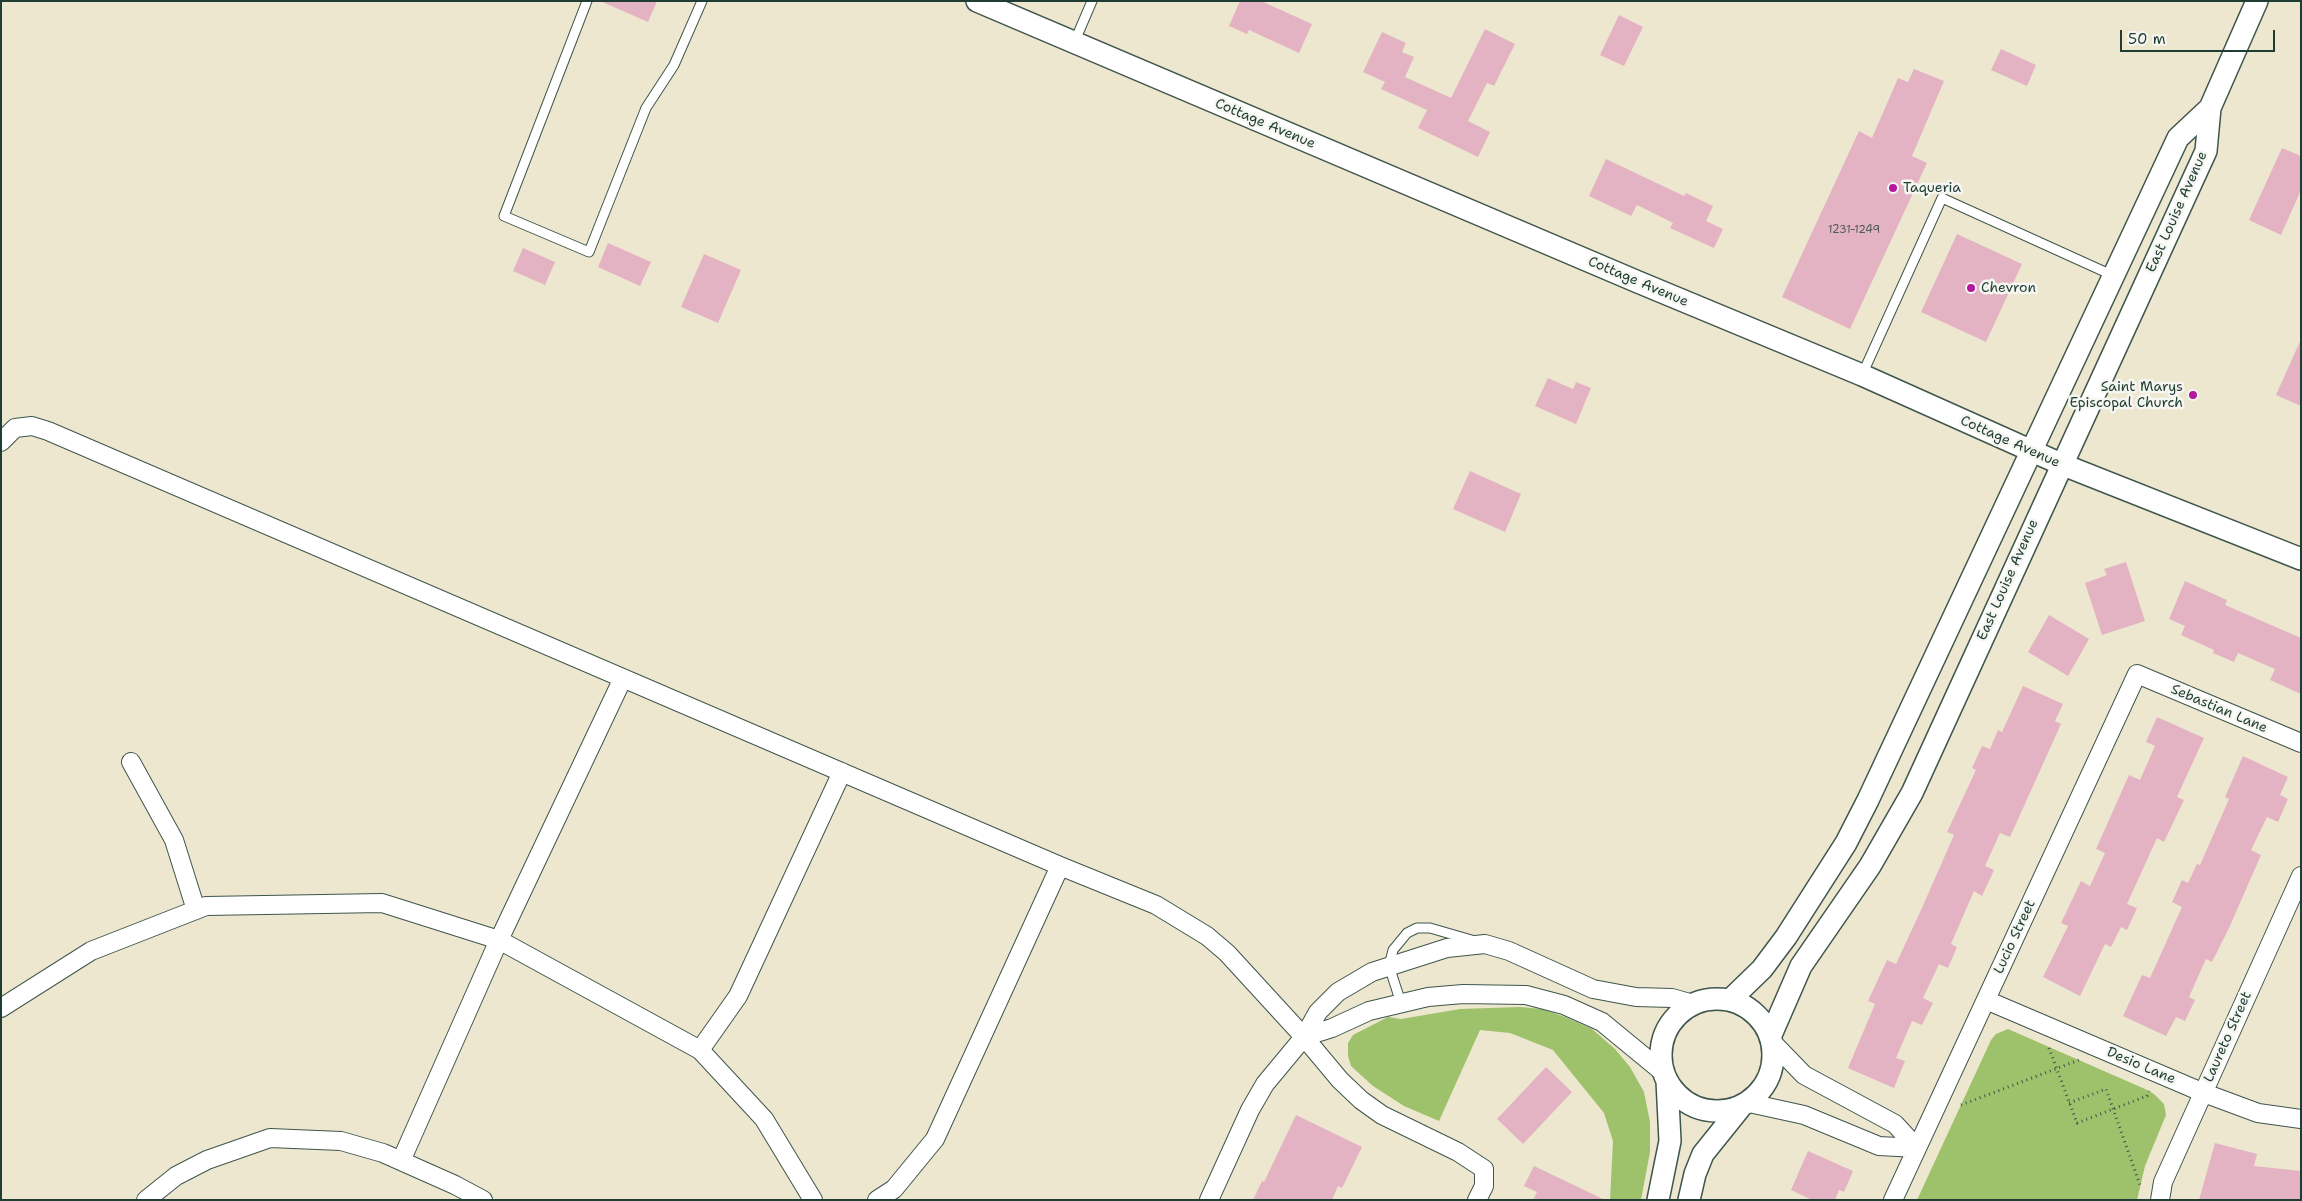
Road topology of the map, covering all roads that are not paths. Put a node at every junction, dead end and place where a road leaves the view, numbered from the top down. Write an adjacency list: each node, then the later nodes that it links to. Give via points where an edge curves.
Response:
1 (586, 1): 2 (lane, via 504,216 589,252 646,108 674,65)
2 (702, 1)
3 (977, 1): 6 (street, Cottage Avenue)
4 (1092, 1): 6 (lane)
5 (2257, 1): 7 (street, East Louise Avenue)
6 (1074, 43): 9 (street, Cottage Avenue)
7 (2210, 108): 8 (street, East Louise Avenue, via 2178,138); 12 (street, East Louise Avenue, via 2206,151)
8 (2114, 276): 9 (lane, via 1942,198); 11 (street, East Louise Avenue)
9 (1862, 375): 11 (street, Cottage Avenue)
10 (1, 442): 15 (street, via 16,428 32,426 48,431)
11 (2031, 451): 12 (street, Cottage Avenue); 25 (street, East Louise Avenue, via 1846,843 1786,938 1762,969)
12 (2061, 464): 13 (street, Cottage Avenue); 31 (street, East Louise Avenue, via 1912,793 1870,866 1801,966)
13 (2301, 559)
14 (2137, 674): 16 (street, Sebastian Lane); 26 (street, Lucio Street)
15 (623, 678): 18 (street); 22 (street)
16 (2301, 743)
17 (130, 762): 21 (street, via 174,840)
18 (842, 772): 19 (street); 32 (street, via 738,996)
19 (1060, 866): 30 (street, via 1156,905 1207,936 1227,953); 42 (street, via 935,1139 894,1189)
20 (2301, 876): 34 (street, Laureto Street)
21 (196, 910): 22 (street, via 206,906 382,903); 29 (street, via 91,952)
22 (499, 940): 32 (street); 38 (street)
23 (1484, 944): 24 (street, via 1447,948); 24 (lane, via 1430,928 1417,928 1399,941); 28 (street, via 1509,951 1593,989 1636,997 1672,998)
24 (1389, 966): 27 (lane); 30 (street, via 1356,980 1338,992 1318,1012)
25 (1730, 1000): 28 (street, via 1711,999); 31 (street, via 1747,1007 1761,1019)
26 (1986, 1000): 34 (street, Desio Lane); 37 (street, Lucio Street)
27 (1401, 1003): 30 (street); 33 (street, via 1463,994 1546,998 1602,1022)
28 (1693, 1004): 33 (street, via 1669,1026 1663,1041 1661,1057)
29 (1, 1008)
30 (1304, 1037): 43 (street, via 1265,1084); 44 (street, via 1361,1100 1382,1115 1458,1152 1484,1169 1484,1186)
31 (1772, 1039): 35 (street, East Louise Avenue, via 1774,1060 1770,1077 1762,1092); 37 (street, via 1804,1075 1895,1124)
32 (700, 1050): 41 (street, via 764,1119)
33 (1665, 1077): 35 (street, via 1678,1096 1693,1107 1725,1112); 45 (street, via 1670,1142)
34 (2204, 1093): 36 (street, Desio Lane, via 2258,1113); 48 (street, Laureto Street, via 2163,1182)
35 (1744, 1105): 37 (street, via 1804,1115 1879,1146); 46 (street, East Louise Avenue, via 1703,1154)
36 (2301, 1119)
37 (1917, 1148): 47 (street, Lucio Street)
38 (401, 1161): 39 (street, via 341,1142 270,1138 207,1160 176,1176); 40 (street)
39 (146, 1200)
40 (483, 1200)
41 (813, 1200)
42 (877, 1200)
43 (1209, 1200)
44 (1477, 1200)
45 (1658, 1200)
46 (1689, 1200)
47 (1893, 1200)
48 (2160, 1200)

